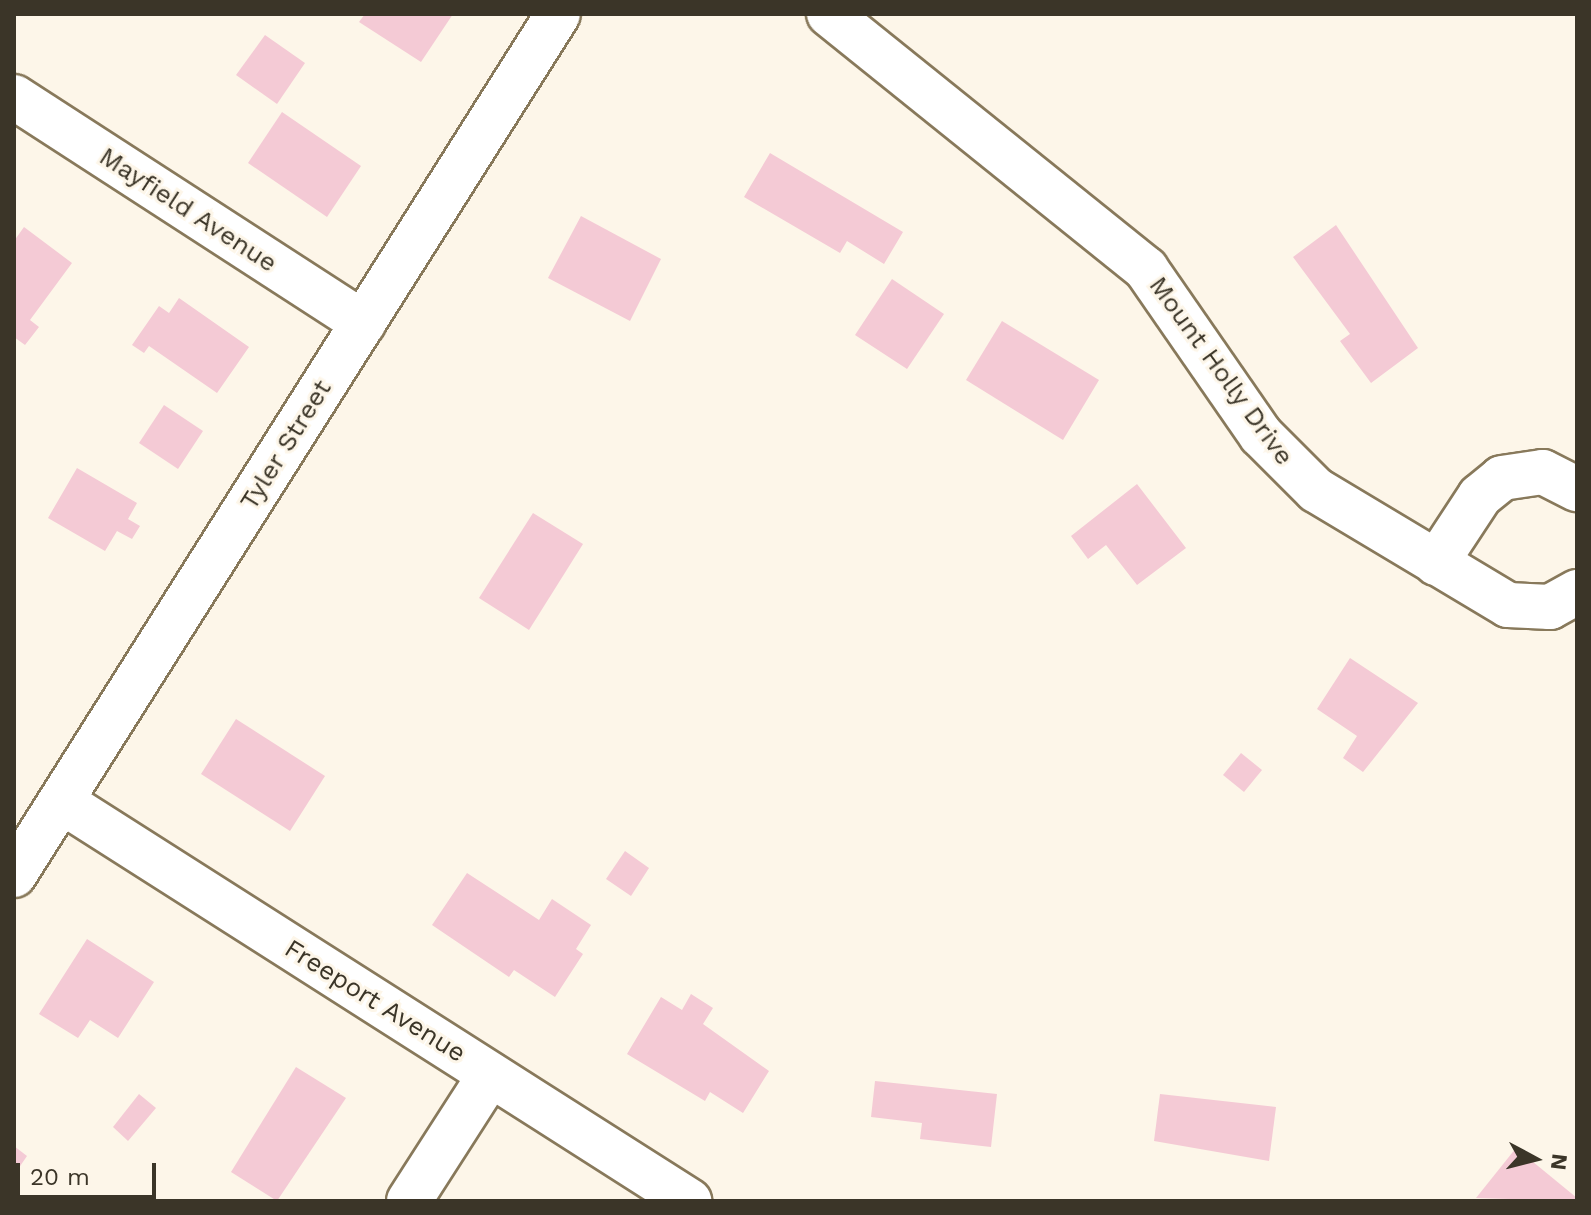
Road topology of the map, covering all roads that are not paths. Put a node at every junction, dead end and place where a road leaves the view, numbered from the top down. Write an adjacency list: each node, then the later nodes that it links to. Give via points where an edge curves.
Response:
1 (558, 14): 4 (street, Tyler Street)
2 (829, 14): 6 (street, Mount Holly Drive, via 1146,269 1296,472)
3 (14, 97): 4 (street, Mayfield Avenue)
4 (363, 323): 8 (street, Tyler Street)
5 (1577, 489): 6 (street, via 1543,472 1502,478 1480,496)
6 (1436, 563): 7 (street, Mount Holly Drive, via 1522,608 1550,607)
7 (1577, 592)
8 (61, 801): 9 (street, Tyler Street); 10 (street, Freeport Avenue)
9 (14, 875)
10 (490, 1075): 11 (street); 12 (street, Freeport Avenue)
11 (409, 1201)
12 (689, 1201)

